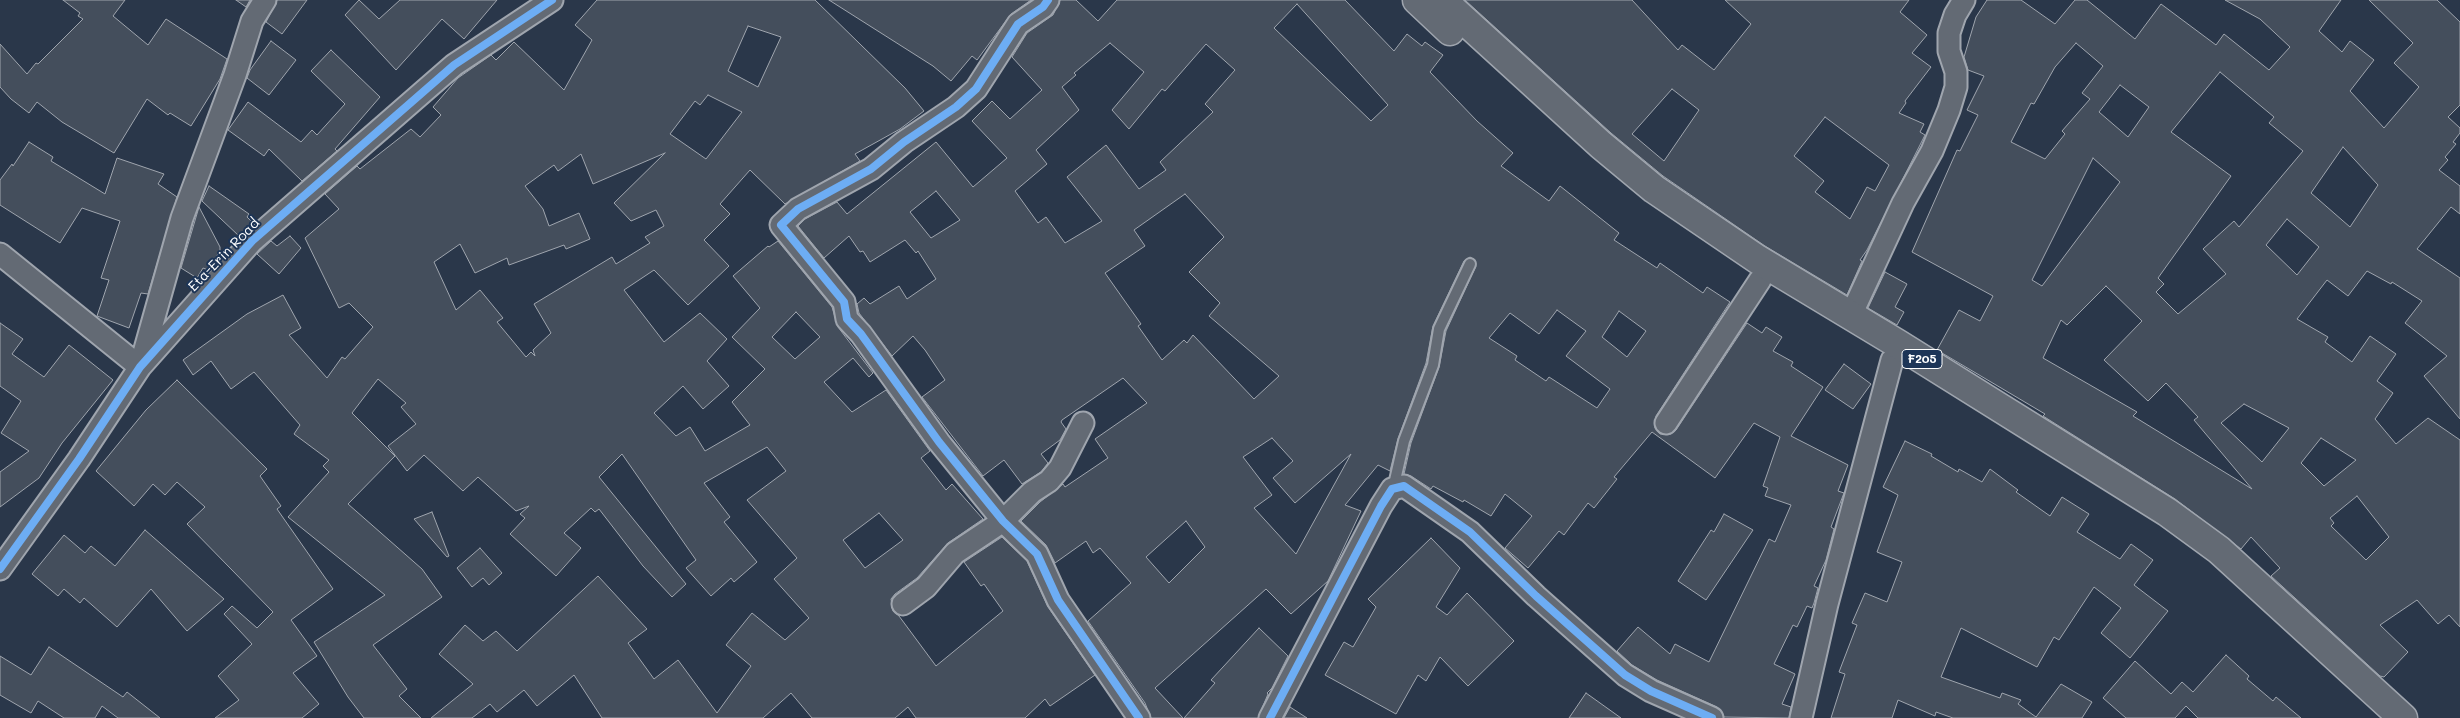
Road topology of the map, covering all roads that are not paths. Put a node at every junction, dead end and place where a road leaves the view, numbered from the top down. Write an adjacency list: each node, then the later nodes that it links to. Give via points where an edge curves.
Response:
1 (265, 0): 12 (street, via 252,21 182,218)
2 (552, 0): 12 (street, Eta-Erin Road, via 454,65 252,241)
3 (1048, 0): 16 (street, via 1018,24 976,89 956,107 871,168 798,209 781,225 844,302 846,319 861,334 939,442)
4 (1417, 0): 9 (main road, F205, via 1566,138 1639,198)
5 (1442, 0): 10 (main road, F205, via 1654,189 1757,259)
6 (1964, 0): 10 (street, via 1948,33 1956,80 1949,110)
7 (0, 254): 12 (street)
8 (1470, 264): 15 (lane, via 1439,329 1433,364 1404,441)
9 (1760, 280): 11 (main road, F205); 14 (street)
10 (1851, 315): 24 (main road, F205, via 2167,512 2219,550)
11 (1892, 360): 22 (street, via 1827,604); 23 (main road, F205, via 2165,532 2220,574)
12 (140, 366): 17 (street, Eta-Erin Road, via 80,460)
13 (1083, 423): 16 (street, via 1060,468 1049,482 1032,492)
14 (1666, 423)
15 (1392, 490): 20 (street); 21 (street, via 1404,486 1470,532 1625,675 1659,695)
16 (1003, 521): 18 (street, via 955,553 926,587); 19 (street, via 1037,554 1058,600)
17 (0, 569)
18 (903, 604)
19 (1139, 718)
20 (1270, 718)
21 (1712, 718)
22 (1801, 718)
23 (2375, 718)
24 (2403, 718)

